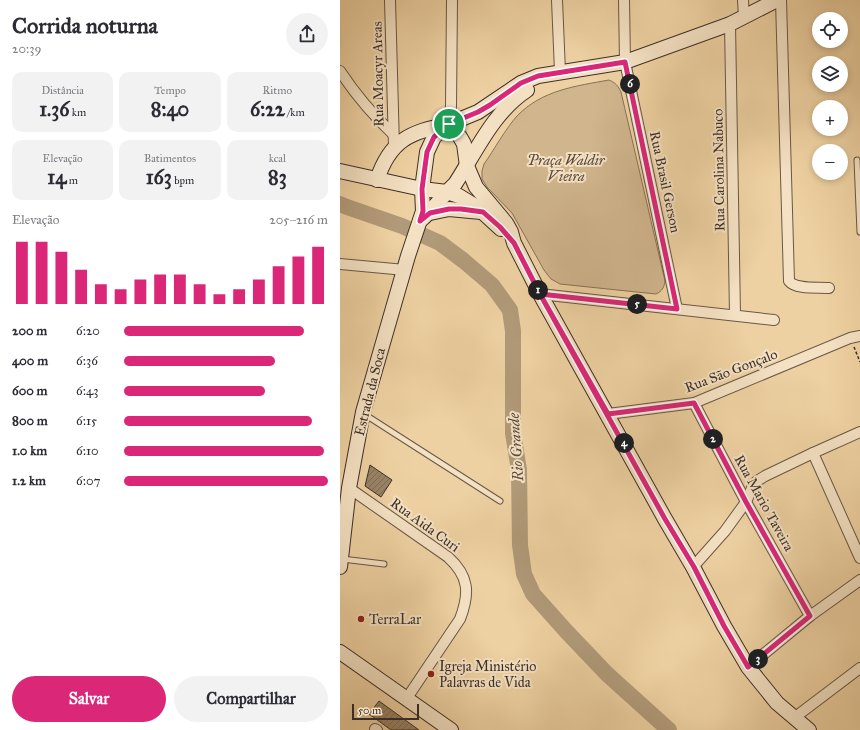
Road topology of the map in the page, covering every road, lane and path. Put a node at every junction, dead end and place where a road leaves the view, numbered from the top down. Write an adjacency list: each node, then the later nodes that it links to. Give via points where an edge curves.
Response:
1 (390, 0): 14 (street, Rua Moacyr Areas)
2 (452, 0): 13 (street)
3 (557, 0): 12 (street)
4 (624, 0): 10 (street, Rua Brasil Gerson)
5 (743, 0): 8 (street)
6 (777, 0): 8 (street)
7 (781, 0): 27 (street, via 789,281 797,286)
8 (744, 17): 9 (street)
9 (730, 24): 10 (street); 30 (street, Rua Carolina Nabuco)
10 (625, 62): 12 (street); 29 (street, Rua Brasil Gerson)
11 (340, 71): 14 (street)
12 (558, 73): 13 (street, via 538,76 521,83 478,112); 16 (street, Estrada da Soca, via 525,90 511,102 493,124)
13 (449, 124): 14 (street); 16 (street, via 464,144); 19 (street, Estrada da Soca, via 439,131 427,152)
14 (393, 141): 18 (street)
15 (857, 160): 23 (lane)
16 (467, 166): 20 (street, Estrada da Soca); 24 (street, via 476,187 506,223)
17 (340, 171): 18 (street)
18 (377, 180): 19 (street)
19 (422, 189): 20 (street); 22 (street, Estrada da Soca)
20 (447, 192): 21 (street, via 464,199); 22 (street, Estrada da Soca)
21 (483, 212): 22 (street, via 449,209); 24 (street)
22 (422, 221): 26 (street, Estrada da Soca)
23 (860, 232)
24 (514, 243): 28 (street)
25 (340, 264): 26 (street)
26 (405, 270): 35 (street, Estrada da Soca)
27 (829, 288)
28 (540, 294): 29 (street); 36 (street)
29 (677, 309): 30 (street)
30 (735, 315): 31 (street)
31 (774, 320)
32 (855, 337): 33 (path); 34 (street, Rua São Gonçalo)
33 (860, 362)
34 (694, 403): 36 (street, Rua São Gonçalo); 41 (street, Rua Mario Taveira)
35 (363, 412): 39 (street, Estrada da Soca); 40 (lane)
36 (608, 414): 46 (street)
37 (860, 432): 38 (street)
38 (813, 453): 41 (street, via 757,481); 43 (street)
39 (349, 488): 42 (street, Estrada da Soca); 52 (street, Rua Aida Curi, via 448,557 458,566 464,577 467,593 460,619)
40 (500, 500)
41 (746, 502): 46 (street); 48 (street, Rua Mario Taveira)
42 (343, 514): 44 (street, Estrada da Soca)
43 (860, 558)
44 (340, 563): 45 (lane)
45 (384, 564)
46 (694, 567): 50 (street)
47 (860, 580): 48 (street)
48 (810, 616): 50 (street)
49 (340, 652): 52 (street)
50 (748, 667): 53 (street, via 777,703)
51 (860, 668): 53 (street)
52 (406, 698): 54 (street)
53 (794, 718): 55 (street)
54 (451, 730)
55 (809, 730)

